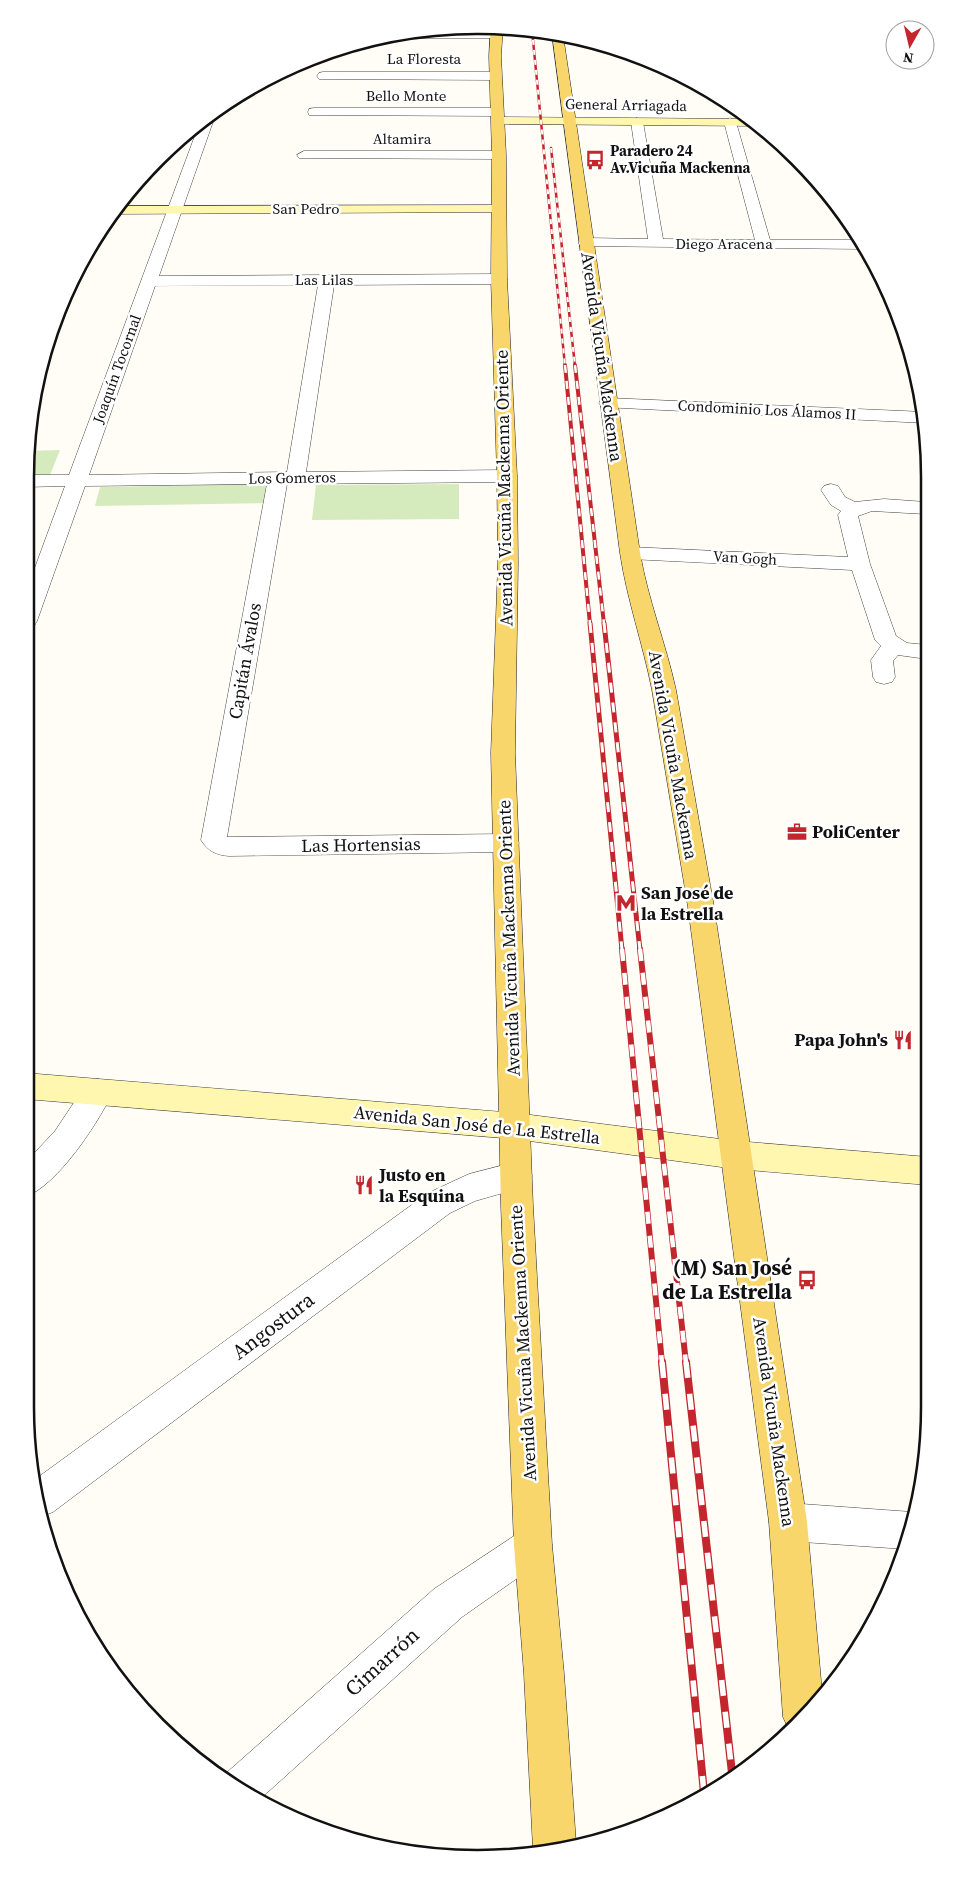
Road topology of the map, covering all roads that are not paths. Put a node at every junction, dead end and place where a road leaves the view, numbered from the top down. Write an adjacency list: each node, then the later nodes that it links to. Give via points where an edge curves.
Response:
1 (497, 35): 4 (main road, Avenida Vicuña Mackenna Oriente)
2 (558, 41): 7 (main road, Avenida Vicuña Mackenna)
3 (323, 76): 4 (street, La Floresta)
4 (496, 76): 6 (main road, Avenida Vicuña Mackenna Oriente)
5 (314, 112): 6 (street, Bello Monte)
6 (498, 116): 7 (street, General Arriagada); 13 (main road, Avenida Vicuña Mackenna Oriente)
7 (570, 121): 8 (street, General Arriagada); 17 (main road, Avenida Vicuña Mackenna)
8 (637, 122): 9 (street, General Arriagada); 18 (street)
9 (730, 122): 10 (street, General Arriagada); 19 (street)
10 (744, 123)
11 (204, 128): 16 (street, Joaquín Tocornal)
12 (304, 155): 13 (street, Altamira)
13 (499, 155): 14 (main road, Avenida Vicuña Mackenna Oriente)
14 (498, 209): 16 (street, San Pedro); 22 (main road, Avenida Vicuña Mackenna Oriente)
15 (123, 210): 16 (street, San Pedro)
16 (175, 210): 23 (street, Joaquín Tocornal)
17 (586, 243): 18 (street, Diego Aracena); 24 (main road, Avenida Vicuña Mackenna)
18 (656, 243): 19 (street, Diego Aracena)
19 (764, 244): 20 (street, Diego Aracena)
20 (855, 245)
21 (327, 280): 22 (street, Las Lilas); 23 (street, Las Lilas); 27 (street, Capitán Ávalos)
22 (499, 280): 26 (main road, Avenida Vicuña Mackenna Oriente)
23 (149, 281): 28 (street, Joaquín Tocornal)
24 (608, 403): 25 (street, Condominio Los Álamos II); 33 (main road, Avenida Vicuña Mackenna)
25 (917, 418)
26 (507, 476): 27 (street, Los Gomeros); 39 (main road, Avenida Vicuña Mackenna Oriente, via 508,609 503,753)
27 (287, 478): 28 (street, Los Gomeros); 40 (street, Capitán Ávalos, via 214,840)
28 (77, 480): 29 (street, Los Gomeros); 35 (street, Joaquín Tocornal)
29 (34, 481)
30 (831, 490): 32 (street, via 838,500)
31 (921, 508): 32 (street, via 863,505)
32 (853, 509): 34 (street, via 848,515)
33 (630, 553): 34 (street, Van Gogh); 44 (main road, Avenida Vicuña Mackenna, via 635,583 657,656 671,729 701,907)
34 (860, 564): 36 (street, via 883,634)
35 (34, 599)
36 (893, 646): 37 (street); 38 (street, via 882,660)
37 (921, 652)
38 (884, 678)
39 (506, 842): 40 (street, Las Hortensias); 43 (main road, Avenida Vicuña Mackenna Oriente)
40 (217, 844)
41 (34, 1087): 42 (street, Avenida San José de La Estrella)
42 (98, 1092): 43 (street, Avenida San José de La Estrella); 46 (street, via 77,1127)
43 (515, 1126): 44 (street, Avenida San José de La Estrella); 47 (main road, Avenida Vicuña Mackenna Oriente)
44 (736, 1155): 45 (street, Avenida San José de La Estrella); 49 (main road, Avenida Vicuña Mackenna)
45 (921, 1170)
46 (34, 1175)
47 (516, 1176): 48 (street, Angostura, via 469,1188 439,1203); 51 (main road, Avenida Vicuña Mackenna Oriente)
48 (43, 1497)
49 (788, 1522): 50 (street); 52 (main road, Avenida Vicuña Mackenna)
50 (903, 1531)
51 (533, 1545): 53 (street, Cimarrón, via 448,1603); 54 (main road, Avenida Vicuña Mackenna Oriente)
52 (803, 1707)
53 (245, 1784)
54 (555, 1843)

